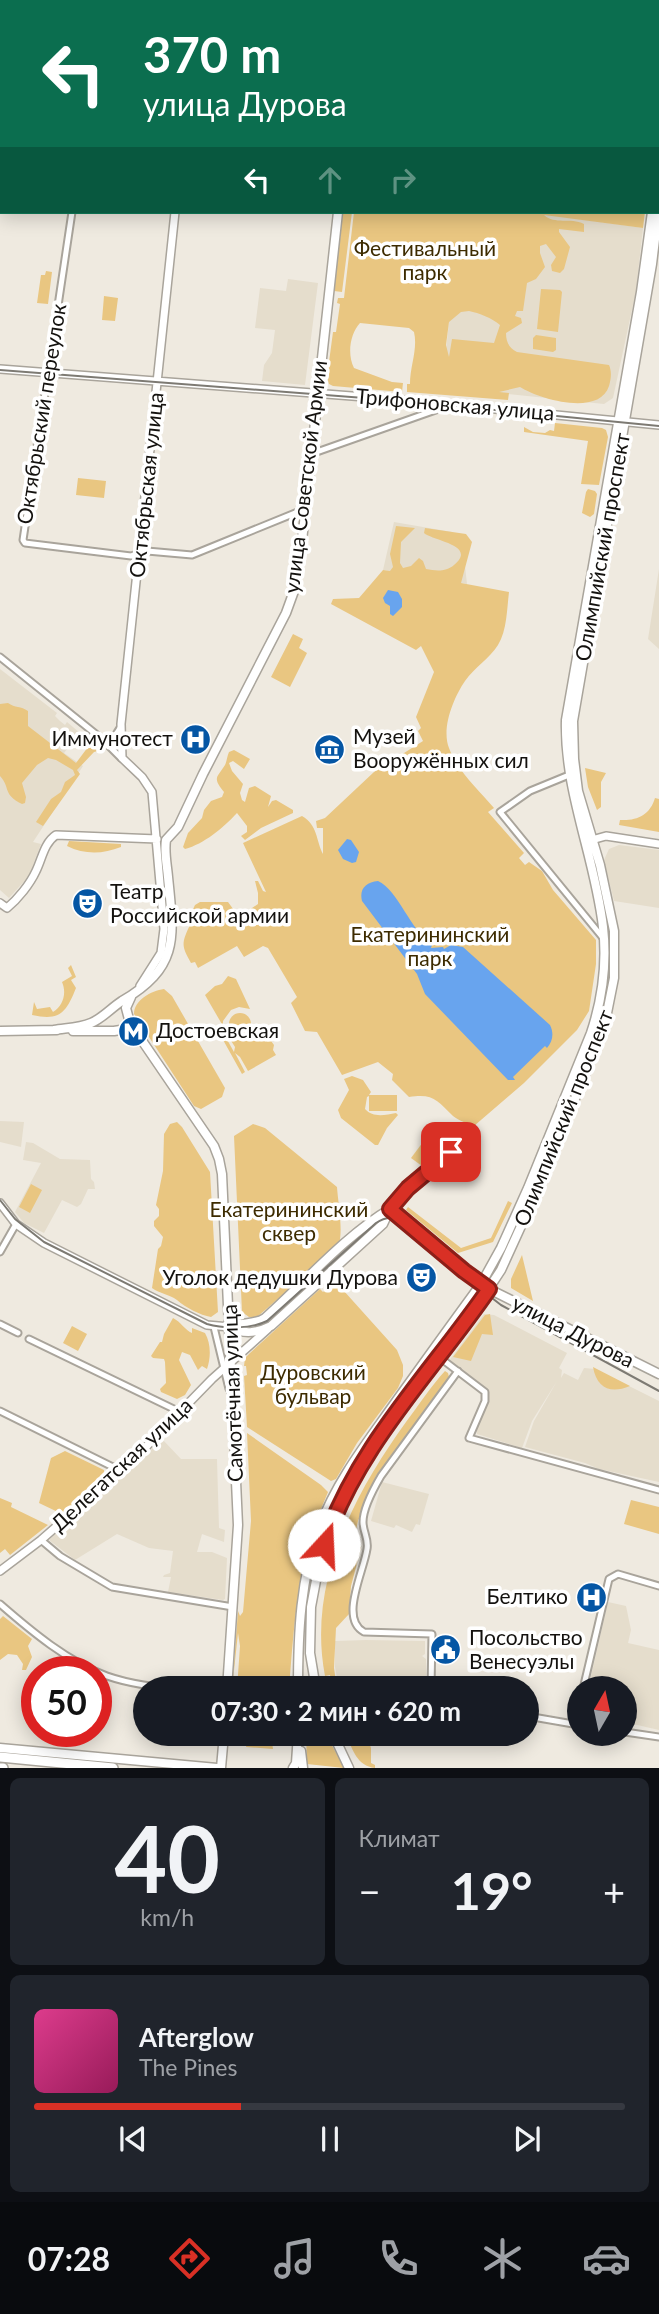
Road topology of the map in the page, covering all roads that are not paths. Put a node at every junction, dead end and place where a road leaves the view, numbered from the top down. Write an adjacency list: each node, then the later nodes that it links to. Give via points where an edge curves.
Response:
1 (0, 80): 2 (street)
2 (0, 88)
3 (72, 214): 9 (street, Октябрьский переулок)
4 (175, 214): 10 (street, Октябрьская улица)
5 (338, 214): 11 (main road, улица Советской Армии)
6 (652, 214): 13 (main road, Олимпийский проспект)
7 (658, 214): 13 (main road, Олимпийский проспект)
8 (0, 369): 9 (street, Трифоновская улица)
9 (48, 374): 10 (street, Трифоновская улица); 17 (street, Октябрьский переулок, via 23,540)
10 (157, 382): 11 (street, Трифоновская улица); 17 (street, Октябрьская улица)
11 (317, 393): 12 (street, Трифоновская улица); 15 (main road, улица Советской Армии)
12 (451, 405): 13 (street, Трифоновская улица); 15 (street)
13 (621, 421): 14 (street, Трифоновская улица); 22 (main road, Олимпийский проспект, via 567,708); 24 (main road, Олимпийский проспект, via 573,721 577,782)
14 (659, 425)
15 (311, 454): 16 (main road, улица Советской Армии)
16 (305, 509): 17 (street, via 194,554); 28 (main road, улица Советской Армии, via 297,578 286,613 178,827 165,842)
17 (140, 554): 19 (street, Октябрьская улица)
18 (0, 657): 20 (street)
19 (121, 724): 20 (street, via 114,738); 21 (street, Октябрьская улица)
20 (102, 739): 21 (street)
21 (122, 758): 23 (street, via 151,788)
22 (569, 775): 25 (main road, Олимпийский проспект); 29 (street, via 500,812)
23 (157, 839): 27 (street, via 56,835 34,876 10,907); 28 (street)
24 (593, 839): 25 (street); 26 (street, via 606,836); 39 (main road, Олимпийский проспект, via 615,945 609,1008)
25 (584, 842): 29 (main road, Олимпийский проспект)
26 (659, 844)
27 (0, 903)
28 (168, 922): 30 (street, via 161,953); 30 (main road, улица Советской Армии, via 170,950 163,968)
29 (604, 939): 40 (main road, Олимпийский проспект, via 603,980 591,1033 501,1248)
30 (131, 997): 31 (main road, via 126,1013); 32 (main road, via 89,1024)
31 (133, 1028): 32 (main road); 45 (main road, Самотёчная улица, via 214,1146 220,1163)
32 (54, 1030): 33 (main road)
33 (0, 1031)
34 (472, 1136): 36 (street, via 408,1188)
35 (0, 1203): 37 (street)
36 (390, 1209): 40 (main road, улица Дурова); 43 (main road, Делегатская улица, via 383,1224); 45 (main road, via 265,1318)
37 (16, 1224): 38 (street); 44 (street)
38 (0, 1252)
39 (504, 1264): 40 (main road, Олимпийский проспект); 41 (main road, via 500,1287)
40 (488, 1290): 41 (main road, улица Дурова); 48 (main road, Олимпийский проспект); 64 (main road, Олимпийский проспект, via 364,1446 329,1505 305,1580)
41 (517, 1304): 52 (main road, улица Дурова)
42 (0, 1324): 46 (street)
43 (271, 1326): 45 (main road, via 240,1333); 49 (street, Делегатская улица)
44 (214, 1327): 45 (street); 50 (street)
45 (230, 1328): 49 (main road, Самотёчная улица)
46 (18, 1333)
47 (29, 1339): 55 (street)
48 (439, 1357): 51 (street); 65 (main road, Олимпийский проспект, via 369,1451 341,1500 316,1576 310,1620)
49 (232, 1361): 50 (street, Делегатская улица); 53 (main road, Самотёчная улица)
50 (224, 1368): 53 (street); 55 (street, Делегатская улица)
51 (458, 1371): 57 (street, via 486,1395 469,1438); 66 (street, via 381,1476 364,1514 368,1541 355,1594 353,1621 359,1630 432,1634)
52 (659, 1374)
53 (233, 1407): 62 (main road, Самотёчная улица, via 239,1525)
54 (0, 1411): 56 (street)
55 (180, 1412): 56 (street, Делегатская улица)
56 (119, 1470): 58 (street, Делегатская улица)
57 (659, 1490)
58 (41, 1540): 59 (street, Делегатская улица); 62 (street, via 112,1587)
59 (0, 1571)
60 (659, 1586): 67 (street, via 618,1574 609,1579)
61 (0, 1604): 68 (street, via 52,1645 102,1674)
62 (233, 1607): 63 (main road, Самотёчная улица)
63 (228, 1676)
64 (298, 1676)
65 (313, 1676)
66 (431, 1676)
67 (586, 1676)
68 (133, 1681)
69 (539, 1719): 70 (street)
70 (567, 1723)
71 (637, 1734): 72 (street)
72 (659, 1737)
73 (222, 1746): 81 (main road)
74 (298, 1746): 82 (main road)
75 (300, 1746): 83 (main road)
76 (339, 1746): 84 (main road)
77 (0, 1748): 79 (main road)
78 (0, 1757): 80 (main road)
79 (183, 1766): 81 (main road)
80 (113, 1768)
81 (219, 1768)
82 (293, 1768)
83 (303, 1768)
84 (349, 1768)

